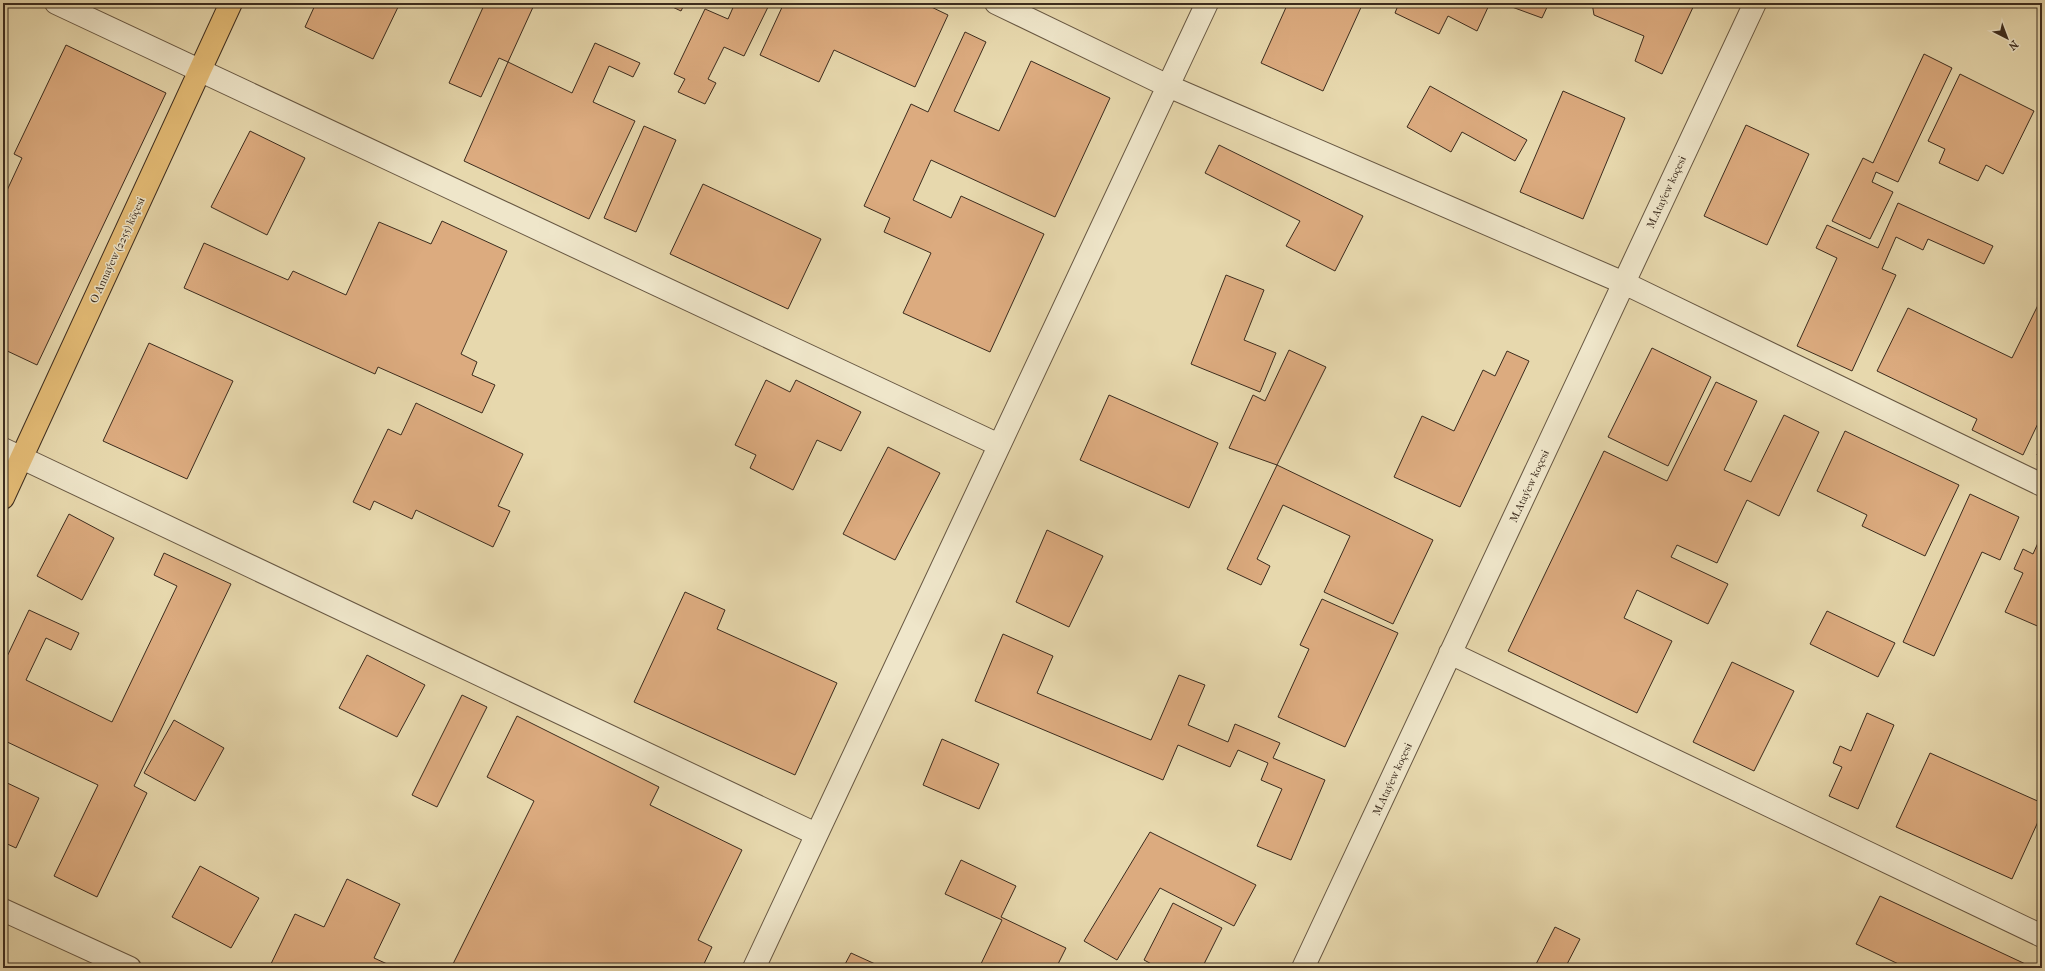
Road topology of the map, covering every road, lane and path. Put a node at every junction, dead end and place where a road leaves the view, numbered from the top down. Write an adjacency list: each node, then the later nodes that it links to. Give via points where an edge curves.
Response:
1 (56, 3): 6 (street)
2 (231, 3): 6 (main road, O Annaýew (2255) köçesi)
3 (996, 3): 7 (street)
4 (1207, 3): 7 (street)
5 (1755, 3): 8 (street, M.Ataýew koçesi)
6 (200, 69): 9 (street); 10 (main road, O Annaýew (2255) köçesi)
7 (1168, 86): 8 (street); 9 (street)
8 (1624, 283): 11 (street); 13 (street, M.Ataýew koçesi)
9 (999, 445): 14 (street)
10 (12, 453): 12 (main road, O Annaýew (2255) köçesi); 14 (street)
11 (2042, 485)
12 (3, 498)
13 (1450, 653): 16 (street); 19 (street, M.Ataýew koçesi)
14 (816, 834): 18 (street)
15 (3, 910): 17 (street)
16 (2042, 936)
17 (130, 968)
18 (754, 968)
19 (1303, 968)

